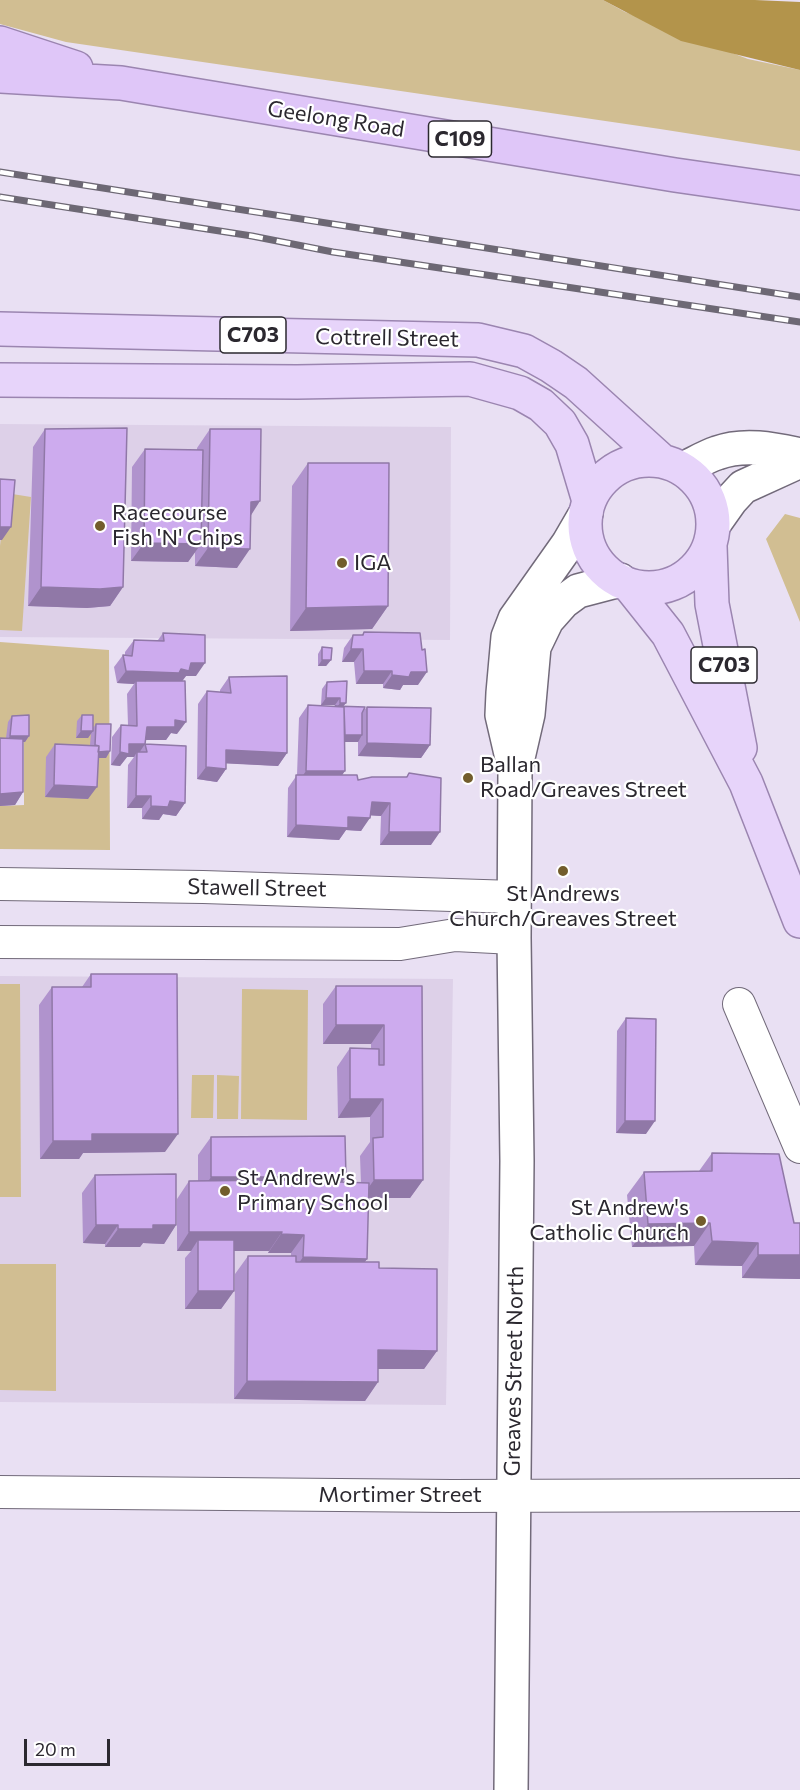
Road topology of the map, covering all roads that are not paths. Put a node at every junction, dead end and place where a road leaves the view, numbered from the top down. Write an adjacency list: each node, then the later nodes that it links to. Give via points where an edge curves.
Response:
1 (0, 43): 3 (highway, Geelong Road / C109)
2 (0, 76): 3 (highway, Geelong Road / C109)
3 (121, 83): 4 (highway, Geelong Road / C109)
4 (800, 193)
5 (0, 329): 6 (main road, Cottrell Street / C703)
6 (222, 334): 8 (main road, via 282,362); 11 (main road, Cottrell Street / C703, via 478,340 524,351 576,383)
7 (0, 380): 8 (main road, Cottrell Street / C703)
8 (297, 382): 12 (main road, Cottrell Street / C703, via 471,379 520,393 560,423 572,444)
9 (800, 455): 11 (street, via 763,448 733,449)
10 (800, 461): 13 (street, via 743,487 730,500)
11 (672, 465): 12 (main road, via 640,460 619,467 601,482); 13 (main road, C703, via 701,486 711,506)
12 (587, 507): 14 (main road, C703, via 586,536 594,557 609,574); 15 (street, Greaves Street North, via 568,544 515,619 508,637 502,715)
13 (712, 535): 14 (main road, via 699,565 690,574 670,584 649,588); 16 (main road, C703, via 712,604)
14 (625, 582): 15 (street, Greaves Street North, via 578,591 547,620 534,647 528,714); 16 (main road, C703, via 668,634)
15 (515, 771): 18 (street, Greaves Street North)
16 (747, 783): 19 (main road, C703)
17 (0, 884): 18 (street, Stawell Street)
18 (514, 897): 20 (street, Greaves Street North)
19 (800, 921)
20 (514, 938): 21 (street, via 455,935 400,944); 26 (street, Greaves Street North)
21 (0, 942)
22 (739, 1004): 23 (street)
23 (800, 1147)
24 (0, 1492): 26 (street, Mortimer Street)
25 (800, 1495): 26 (street, Mortimer Street)
26 (512, 1496): 27 (street, Greaves Street North)
27 (511, 1790)

